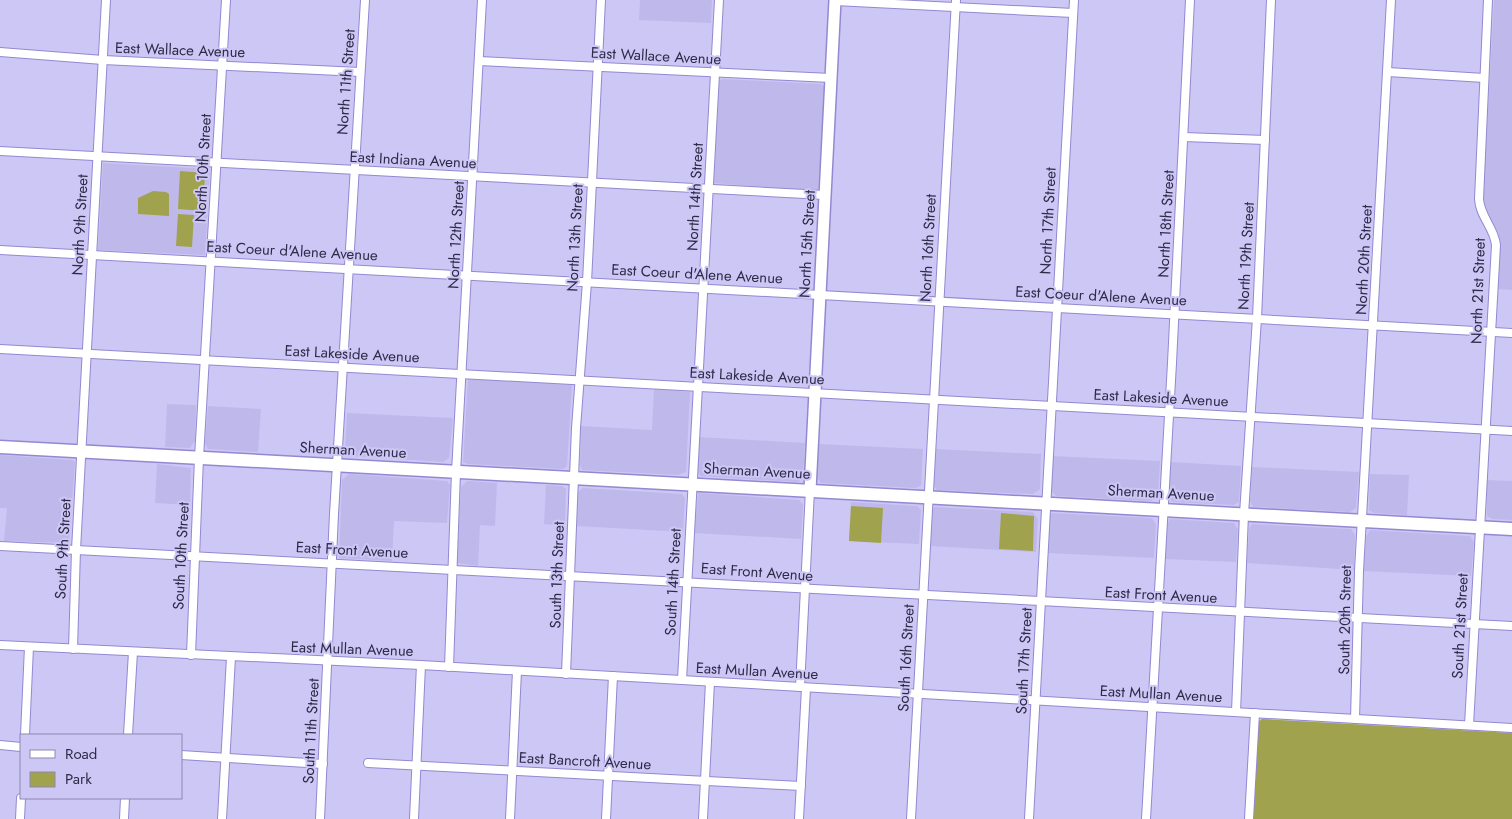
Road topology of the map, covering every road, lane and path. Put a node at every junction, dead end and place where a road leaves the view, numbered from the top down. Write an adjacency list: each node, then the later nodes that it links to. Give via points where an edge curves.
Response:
1 (106, 0): 16 (street, North 9th Street)
2 (226, 0): 18 (street, North 10th Street)
3 (365, 0): 20 (street, North 11th Street)
4 (482, 0): 17 (street, North 12th Street)
5 (602, 0): 19 (street, North 13th Street)
6 (719, 0): 22 (street, North 14th Street)
7 (835, 0): 13 (street); 23 (main road, North 15th Street)
8 (1074, 0): 14 (street, North 17th Street)
9 (1190, 0): 25 (street, North 18th Street)
10 (1272, 0): 26 (street, North 19th Street)
11 (1392, 0): 21 (street, North 20th Street)
12 (1488, 0): 24 (street, North 21st Street)
13 (955, 4): 14 (street); 43 (street, North 16th Street)
14 (1073, 13): 44 (street, North 17th Street)
15 (0, 52): 16 (street, East Wallace Avenue)
16 (103, 60): 18 (street, East Wallace Avenue); 28 (street, North 9th Street)
17 (479, 61): 19 (street, East Wallace Avenue); 31 (street, North 12th Street)
18 (223, 65): 20 (street, East Wallace Avenue); 29 (street, North 10th Street)
19 (598, 66): 22 (street, East Wallace Avenue); 32 (street, North 13th Street)
20 (360, 72): 30 (street, North 11th Street)
21 (1388, 72): 24 (street); 47 (street, North 20th Street)
22 (715, 73): 23 (street, East Wallace Avenue); 33 (street, North 14th Street)
23 (831, 78): 34 (main road, North 15th Street)
24 (1484, 78): 48 (street, North 21st Street, via 1479,199 1480,209 1495,235)
25 (1184, 136): 26 (street); 45 (street, North 18th Street)
26 (1265, 140): 46 (street, North 19th Street)
27 (0, 151): 28 (street, East Indiana Avenue)
28 (98, 157): 29 (street, East Indiana Avenue); 36 (street, North 9th Street)
29 (218, 163): 30 (street, East Indiana Avenue); 37 (street, North 10th Street)
30 (355, 170): 31 (street, East Indiana Avenue); 38 (street, North 11th Street)
31 (473, 177): 32 (street, East Indiana Avenue); 39 (street, North 12th Street)
32 (591, 184): 33 (street, East Indiana Avenue); 40 (street, North 13th Street)
33 (709, 190): 34 (street, East Indiana Avenue); 41 (street, North 14th Street)
34 (824, 196): 42 (main road, North 15th Street)
35 (0, 250): 36 (street, East Coeur d'Alene Avenue)
36 (92, 255): 37 (street, East Coeur d'Alene Avenue); 51 (street, North 9th Street)
37 (212, 261): 38 (street, East Coeur d'Alene Avenue); 52 (street, North 10th Street)
38 (349, 268): 39 (street, East Coeur d'Alene Avenue); 53 (street, North 11th Street)
39 (468, 274): 40 (street, East Coeur d'Alene Avenue); 54 (street, North 12th Street)
40 (587, 282): 41 (street, East Coeur d'Alene Avenue); 55 (street, North 13th Street)
41 (702, 289): 42 (street, East Coeur d'Alene Avenue); 56 (street, North 14th Street)
42 (820, 295): 43 (street, East Coeur d'Alene Avenue); 57 (main road, North 15th Street)
43 (939, 301): 44 (street, East Coeur d'Alene Avenue); 58 (street, North 16th Street)
44 (1058, 308): 45 (street, East Coeur d'Alene Avenue); 59 (street, North 17th Street)
45 (1175, 314): 46 (street, East Coeur d'Alene Avenue); 60 (street, North 18th Street)
46 (1256, 318): 47 (street, East Coeur d'Alene Avenue); 61 (street, North 19th Street)
47 (1374, 325): 48 (street, East Coeur d'Alene Avenue); 62 (street, North 20th Street)
48 (1490, 332): 49 (street, East Coeur d'Alene Avenue); 63 (street, North 21st Street)
49 (1512, 333)
50 (0, 349): 51 (street, East Lakeside Avenue)
51 (88, 354): 52 (street, East Lakeside Avenue); 66 (street, North 9th Street)
52 (205, 360): 53 (street, East Lakeside Avenue); 67 (street, North 10th Street)
53 (343, 367): 54 (street, East Lakeside Avenue); 68 (street, North 11th Street)
54 (462, 374): 55 (street, East Lakeside Avenue); 69 (street, North 12th Street)
55 (580, 380): 56 (street, East Lakeside Avenue); 70 (street, North 13th Street)
56 (697, 386): 57 (street, East Lakeside Avenue); 71 (street, North 14th Street)
57 (814, 393): 58 (street, East Lakeside Avenue); 72 (main road, North 15th Street)
58 (933, 399): 59 (street, East Lakeside Avenue); 73 (street, North 16th Street)
59 (1052, 406): 60 (street, East Lakeside Avenue); 74 (street, North 17th Street)
60 (1170, 412): 61 (street, East Lakeside Avenue); 75 (street, North 18th Street)
61 (1251, 416): 62 (street, East Lakeside Avenue); 76 (street, North 19th Street)
62 (1368, 424): 63 (street, East Lakeside Avenue); 77 (street, North 20th Street)
63 (1485, 429): 64 (street, East Lakeside Avenue); 78 (street, North 21st Street)
64 (1512, 431)
65 (0, 447): 66 (main road, Sherman Avenue)
66 (82, 452): 67 (main road, Sherman Avenue); 81 (street, South 9th Street)
67 (199, 458): 68 (main road, Sherman Avenue); 82 (street, South 10th Street)
68 (338, 465): 69 (main road, Sherman Avenue); 83 (street, South 11th Street)
69 (456, 472): 70 (main road, Sherman Avenue); 84 (street, North 12th Street)
70 (574, 478): 71 (main road, Sherman Avenue); 85 (street, South 13th Street)
71 (692, 485): 72 (main road, Sherman Avenue); 86 (street, South 14th Street)
72 (810, 490): 73 (main road, Sherman Avenue); 87 (street)
73 (928, 498): 74 (main road, Sherman Avenue); 88 (street, South 16th Street)
74 (1046, 504): 75 (main road, Sherman Avenue); 89 (street, South 17th Street)
75 (1162, 510): 76 (main road, Sherman Avenue); 90 (street, North 18th Street)
76 (1244, 514): 77 (main road, Sherman Avenue); 91 (street, North 19th Street)
77 (1362, 521): 78 (main road, Sherman Avenue); 92 (street, South 20th Street)
78 (1480, 528): 79 (main road, Sherman Avenue); 93 (street, South 21st Street)
79 (1512, 529)
80 (0, 546): 81 (street, East Front Avenue)
81 (76, 550): 82 (street, East Front Avenue); 97 (street, South 9th Street)
82 (194, 555): 83 (street, East Front Avenue); 99 (street, South 10th Street)
83 (332, 564): 84 (street, East Front Avenue); 101 (street, South 11th Street)
84 (451, 569): 85 (street, East Front Avenue); 103 (street, North 12th Street)
85 (571, 576): 86 (street, East Front Avenue); 105 (street, South 13th Street)
86 (688, 581): 87 (street, East Front Avenue); 107 (street, South 14th Street)
87 (805, 589): 88 (street, East Front Avenue); 109 (street)
88 (923, 595): 89 (street, East Front Avenue); 110 (street, South 16th Street)
89 (1041, 601): 90 (street, East Front Avenue); 111 (street, South 17th Street)
90 (1158, 608): 91 (street, East Front Avenue); 112 (street, North 18th Street)
91 (1241, 613): 92 (street, East Front Avenue); 113 (street, North 19th Street)
92 (1359, 619): 93 (street, East Front Avenue); 115 (street, South 20th Street)
93 (1474, 625): 94 (street, East Front Avenue); 116 (street, South 21st Street)
94 (1512, 626)
95 (0, 646): 96 (street, East Mullan Avenue)
96 (29, 647): 97 (street, East Mullan Avenue); 118 (street)
97 (73, 649): 98 (street, East Mullan Avenue)
98 (133, 652): 99 (street, East Mullan Avenue); 119 (street)
99 (191, 655): 100 (street, East Mullan Avenue)
100 (231, 657): 101 (street, East Mullan Avenue); 123 (street)
101 (329, 662): 102 (street, East Mullan Avenue); 125 (street, South 11th Street)
102 (421, 665): 103 (street, East Mullan Avenue); 126 (street)
103 (449, 667): 104 (street, East Mullan Avenue)
104 (517, 671): 105 (street, East Mullan Avenue); 127 (street)
105 (566, 674): 106 (street, East Mullan Avenue)
106 (613, 676): 107 (street, East Mullan Avenue); 128 (street)
107 (682, 680): 108 (street, East Mullan Avenue)
108 (710, 682): 109 (street, East Mullan Avenue); 129 (street)
109 (803, 688): 110 (street, East Mullan Avenue); 130 (street)
110 (918, 695): 111 (street, East Mullan Avenue); 142 (street, South 16th Street)
111 (1036, 701): 112 (street, East Mullan Avenue); 143 (street, South 17th Street)
112 (1153, 708): 113 (street, East Mullan Avenue); 144 (street, North 18th Street)
113 (1236, 712): 114 (street, East Mullan Avenue)
114 (1255, 714): 115 (street, East Mullan Avenue); 145 (street)
115 (1355, 719): 116 (street, East Mullan Avenue)
116 (1469, 725): 117 (street, East Mullan Avenue)
117 (1512, 728)
118 (25, 734)
119 (128, 734)
120 (0, 745): 121 (street)
121 (20, 747)
122 (182, 755): 123 (street)
123 (226, 758): 125 (street); 135 (street)
124 (368, 763): 126 (street, East Bancroft Avenue)
125 (323, 764): 136 (street, South 11th Street)
126 (416, 766): 127 (street, East Bancroft Avenue); 137 (street)
127 (513, 771): 128 (street, East Bancroft Avenue); 138 (street)
128 (608, 776): 129 (street, East Bancroft Avenue); 139 (street)
129 (705, 781): 130 (street, East Bancroft Avenue); 140 (street)
130 (801, 786): 141 (street)
131 (21, 799): 133 (street)
132 (125, 799): 134 (street)
133 (20, 819)
134 (124, 819)
135 (222, 819)
136 (320, 819)
137 (414, 819)
138 (510, 819)
139 (606, 819)
140 (703, 819)
141 (799, 819)
142 (911, 819)
143 (1029, 819)
144 (1146, 819)
145 (1249, 819)

